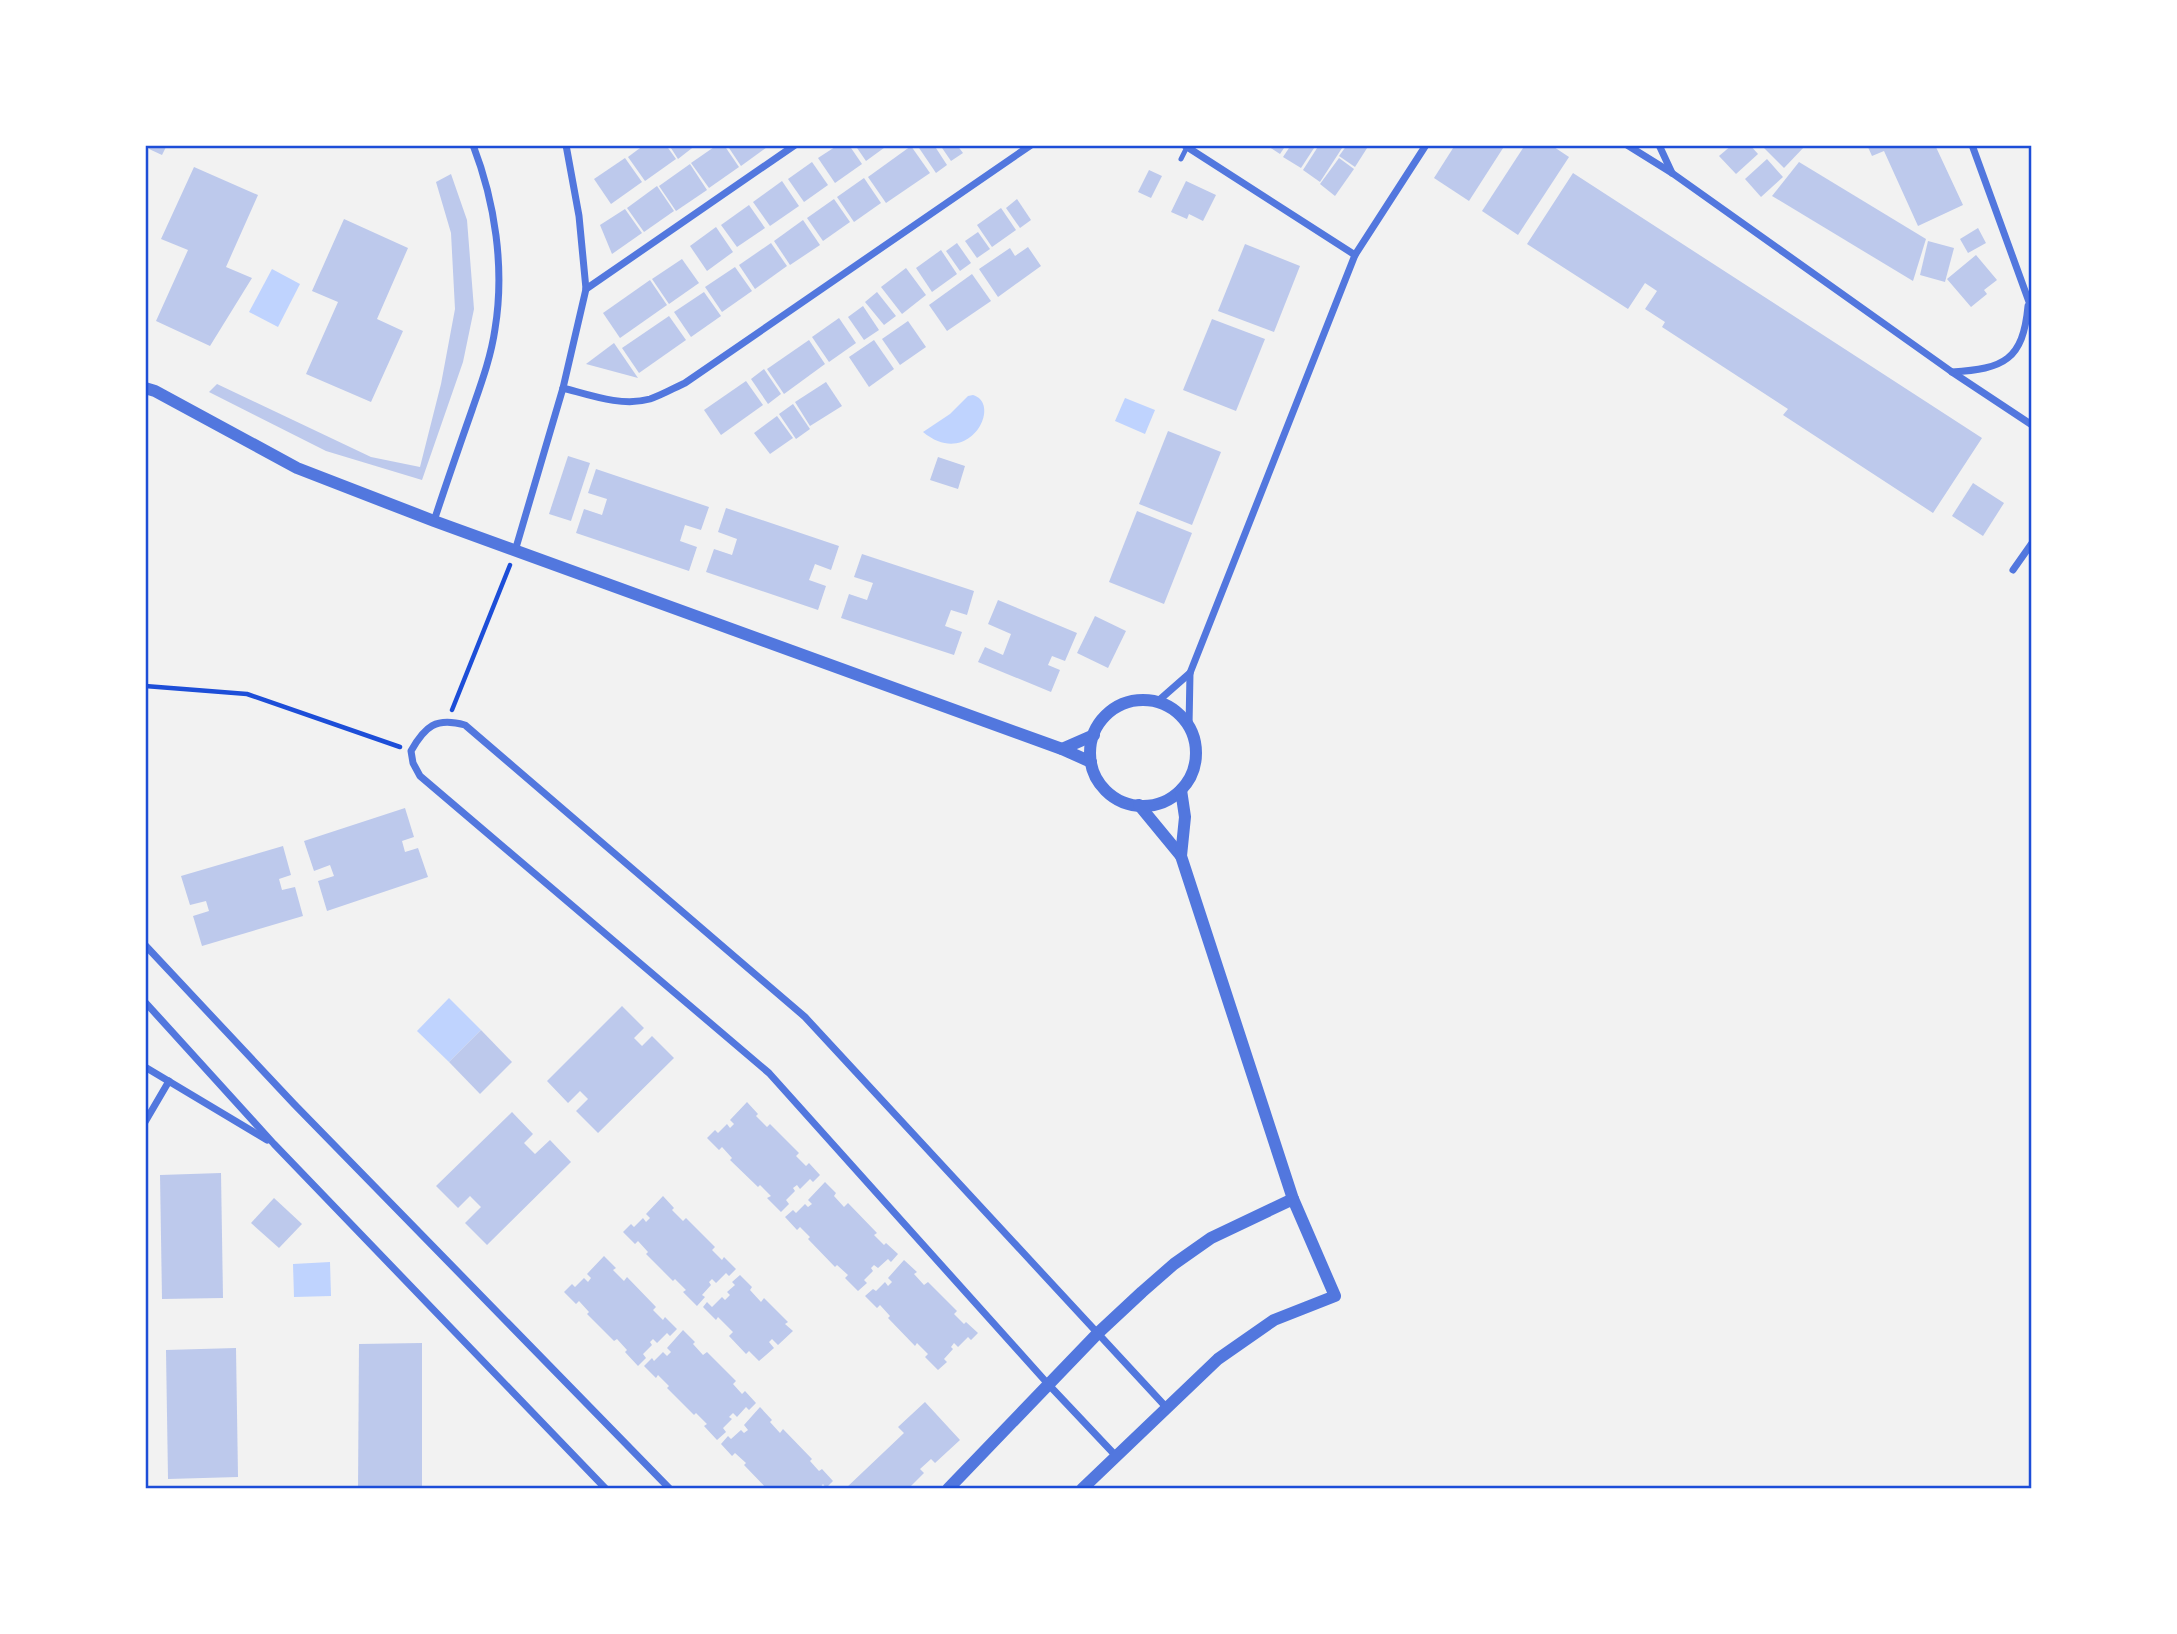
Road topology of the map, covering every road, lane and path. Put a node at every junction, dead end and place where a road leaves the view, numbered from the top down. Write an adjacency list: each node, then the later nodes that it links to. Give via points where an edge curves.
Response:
1 (473, 145): 20 (street, via 495,226 499,282 495,328 486,369)
2 (566, 145): 13 (street)
3 (795, 145): 13 (street)
4 (1031, 145): 17 (street, via 685,383 649,399 625,401)
5 (1426, 145): 12 (street)
6 (1627, 145): 11 (street)
7 (1660, 145): 11 (street)
8 (1972, 145): 14 (street)
9 (1185, 146): 10 (lane); 12 (street)
10 (1181, 159)
11 (1672, 173): 15 (street)
12 (1355, 255): 24 (street)
13 (586, 289): 17 (street)
14 (2030, 306): 15 (street, via 2026,330 2014,353 1990,367)
15 (1952, 372): 19 (street)
16 (145, 378): 18 (street)
17 (563, 388): 22 (street)
18 (150, 389): 20 (street, via 297,468)
19 (2032, 425)
20 (433, 521): 22 (street)
21 (2032, 543): 23 (street)
22 (515, 551): 27 (path); 30 (street)
23 (2013, 570)
24 (1190, 673): 26 (street); 28 (street)
25 (145, 686): 31 (path, via 247,694)
26 (1157, 702): 28 (street, via 1178,712); 29 (street, via 1136,701 1116,707)
27 (448, 720): 31 (street, via 428,728); 43 (street, via 465,725 806,1017)
28 (1189, 726): 33 (street, via 1195,759)
29 (1094, 735): 30 (street); 32 (street)
30 (1062, 749): 32 (street)
31 (411, 751): 44 (street, via 420,776 769,1073)
32 (1091, 762): 34 (street, via 1105,790 1118,800)
33 (1181, 790): 34 (street, via 1161,802); 35 (street, via 1185,817)
34 (1139, 806): 35 (street)
35 (1181, 856): 42 (street)
36 (145, 945): 48 (street)
37 (145, 1002): 41 (street)
38 (145, 1068): 39 (street)
39 (169, 1081): 40 (street); 41 (street)
40 (145, 1122)
41 (274, 1144): 47 (street)
42 (1293, 1199): 43 (street, via 1211,1238 1166,1271); 45 (street, via 1335,1296 1273,1320 1218,1359)
43 (1098, 1334): 44 (street); 45 (street)
44 (1048, 1384): 46 (street); 49 (street)
45 (1166, 1407): 46 (street)
46 (1116, 1456): 50 (street)
47 (606, 1489)
48 (670, 1489)
49 (948, 1489)
50 (1082, 1489)

